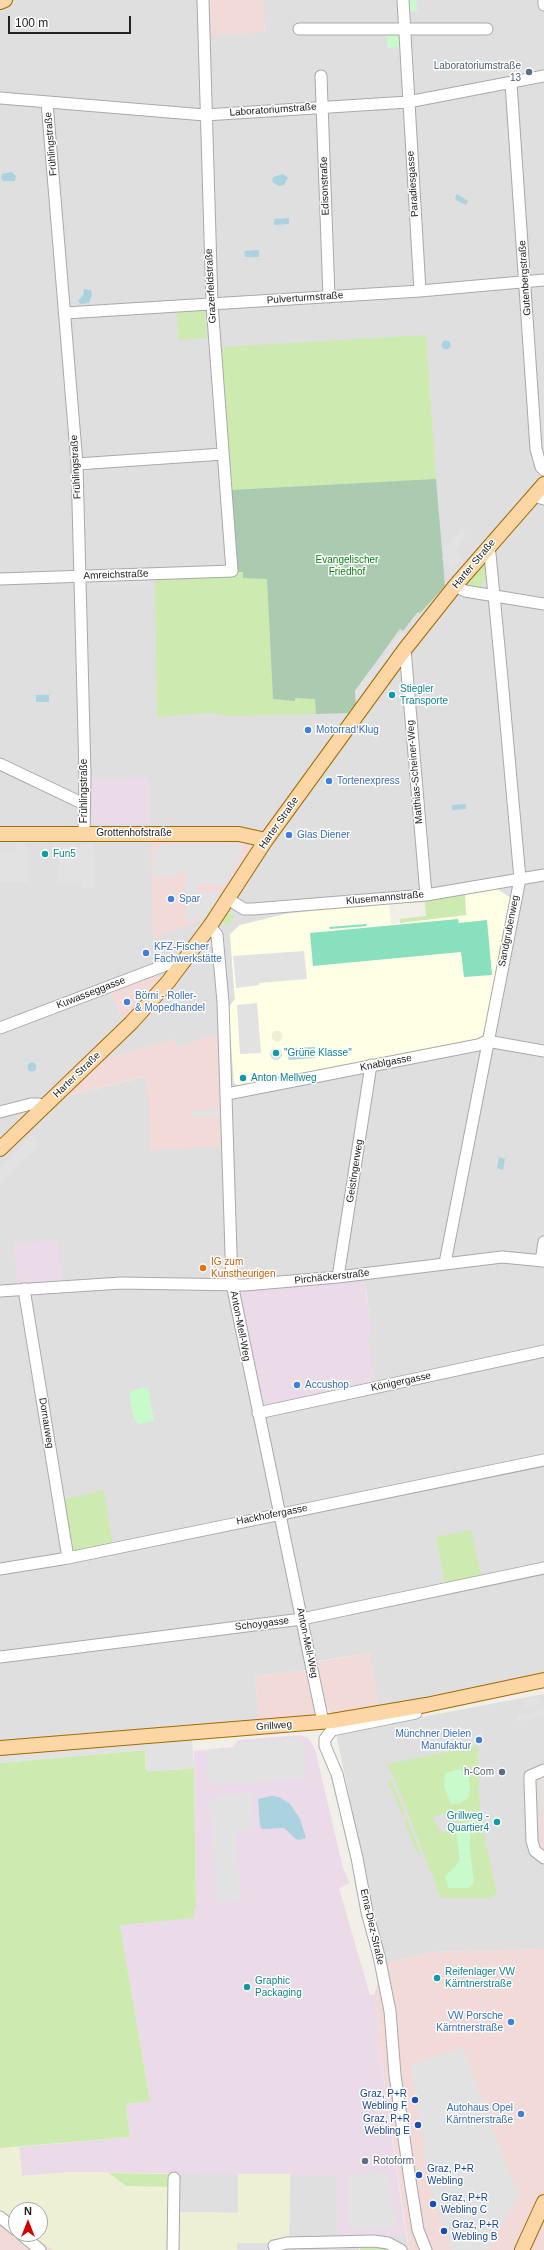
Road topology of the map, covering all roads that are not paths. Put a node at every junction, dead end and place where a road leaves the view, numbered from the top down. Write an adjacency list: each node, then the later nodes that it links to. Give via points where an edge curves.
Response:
1 (5, 0): 5 (main road)
2 (202, 0): 17 (street, Grazerfeldstraße)
3 (403, 0): 9 (street, Paradiesgasse)
4 (544, 0): 6 (street)
5 (0, 2)
6 (544, 4)
7 (487, 28): 9 (street)
8 (299, 29): 9 (street)
9 (404, 29): 15 (street, Paradiesgasse)
10 (321, 76): 16 (street, Edisonstraße)
11 (544, 76): 12 (street, Laboratoriumstraße)
12 (511, 83): 15 (street, Laboratoriumstraße); 19 (street, Gutenbergstraße)
13 (0, 98): 14 (street, Laboratoriumstraße)
14 (48, 102): 17 (street, Laboratoriumstraße); 23 (street, Frühlingstraße)
15 (408, 102): 16 (street, Laboratoriumstraße); 20 (street, Paradiesgasse)
16 (322, 106): 17 (street, Laboratoriumstraße); 21 (street, Edisonstraße)
17 (205, 115): 22 (street, Grazerfeldstraße)
18 (544, 280): 19 (street, Pulverturmstraße)
19 (525, 281): 20 (street, Pulverturmstraße); 26 (street, Gutenbergstraße, via 536,448 540,467)
20 (420, 291): 21 (street, Pulverturmstraße)
21 (329, 297): 22 (street, Pulverturmstraße)
22 (212, 304): 23 (street, Pulverturmstraße); 24 (street, Grazerfeldstraße)
23 (65, 313): 25 (street, Frühlingstraße)
24 (223, 454): 25 (street); 30 (street, Grazerfeldstraße)
25 (77, 464): 31 (street, Frühlingstraße)
26 (544, 470)
27 (544, 484): 28 (main road, Harter Straße)
28 (539, 498): 29 (main road, Harter Straße)
29 (487, 548): 33 (main road, Harter Straße); 34 (street, Sandgrubenweg, via 490,554)
30 (232, 571): 31 (street, Amreichstraße)
31 (80, 577): 32 (street, Amreichstraße); 38 (street, Frühlingstraße)
32 (0, 579)
33 (455, 586): 34 (street, via 465,591); 36 (main road, Harter Straße)
34 (493, 596): 35 (street); 43 (street, Sandgrubenweg)
35 (544, 604)
36 (405, 649): 41 (main road, Harter Straße); 44 (street, Matthias-Scheiner-Weg)
37 (0, 764): 38 (street)
38 (84, 804): 40 (street, Frühlingstraße)
39 (0, 834): 40 (main road, Grottenhofstraße)
40 (84, 834): 41 (main road, Grottenhofstraße, via 239,834)
41 (266, 840): 45 (main road, Harter Straße)
42 (544, 875): 43 (street, Klusemannstraße)
43 (520, 879): 44 (street, Klusemannstraße); 49 (street, Sandgrubenweg)
44 (426, 894): 45 (street, Klusemannstraße, via 248,909)
45 (228, 899): 46 (main road, Harter Straße)
46 (210, 926): 47 (main road, Harter Straße); 52 (street, Anton-Mell-Weg, via 217,935)
47 (183, 962): 48 (street, Kuwasseggasse, via 171,963); 53 (main road, Harter Straße, via 131,1023)
48 (0, 1028)
49 (487, 1041): 50 (street, Knablgasse); 51 (street, Knablgasse, via 478,1045); 58 (street, Sandgrubenweg)
50 (544, 1051)
51 (371, 1066): 52 (street, Knablgasse); 59 (street, Geistingerweg)
52 (227, 1094): 60 (street, Anton-Mell-Weg)
53 (43, 1107): 54 (street, via 31,1104); 55 (main road, Harter Straße)
54 (0, 1112)
55 (0, 1149)
56 (544, 1242): 57 (street)
57 (542, 1261): 58 (street, Pirchäckerstraße, via 502,1257)
58 (445, 1263): 59 (street, Pirchäckerstraße)
59 (338, 1276): 60 (street, Pirchäckerstraße)
60 (232, 1284): 61 (street, Pirchäckerstraße, via 121,1283); 64 (street, Anton-Mell-Weg)
61 (24, 1289): 62 (street, Pirchäckerstraße); 67 (street, Dornauweg)
62 (0, 1291)
63 (544, 1351): 64 (street, Königergasse)
64 (258, 1413): 66 (street, Anton-Mell-Weg)
65 (544, 1460): 66 (street, Hackhofergasse)
66 (279, 1514): 67 (street, Hackhofergasse); 70 (street, Anton-Mell-Weg)
67 (68, 1558): 69 (street, Hackhofergasse)
68 (544, 1568): 70 (street, Schoygasse)
69 (0, 1569)
70 (302, 1619): 71 (street, Schoygasse); 74 (street, Anton-Mell-Weg)
71 (0, 1657)
72 (544, 1680): 73 (main road, Grillweg)
73 (438, 1702): 74 (main road, Grillweg); 80 (street, Erna-Diez-Straße, via 415,1714 332,1730 325,1746 337,1774 390,2011 395,2075)
74 (323, 1722): 75 (main road, Grillweg)
75 (0, 1748)
76 (544, 1770): 77 (street, via 530,1776 532,1840 535,1851)
77 (544, 1858)
78 (174, 2178): 86 (street)
79 (544, 2202): 90 (main road)
80 (417, 2216): 88 (street, Erna-Diez-Straße, via 418,2230); 89 (street, Erna-Diez-Straße, via 423,2223)
81 (0, 2217): 82 (street)
82 (8, 2224)
83 (30, 2242): 85 (street)
84 (274, 2246): 87 (street, via 287,2243 374,2241 388,2243)
85 (40, 2250)
86 (173, 2250)
87 (401, 2250)
88 (426, 2250)
89 (434, 2250)
90 (522, 2250)

